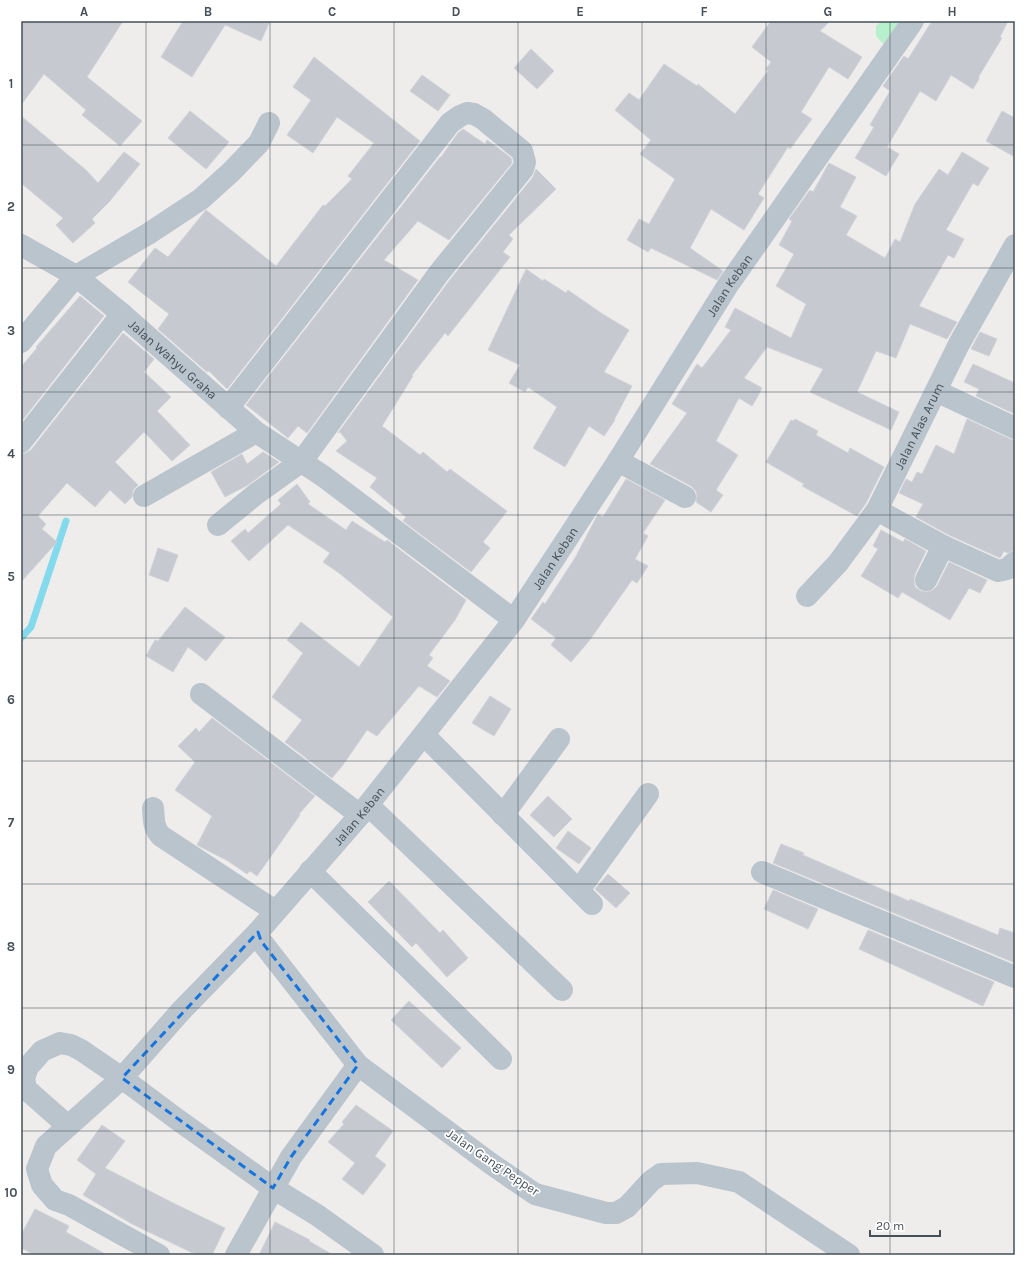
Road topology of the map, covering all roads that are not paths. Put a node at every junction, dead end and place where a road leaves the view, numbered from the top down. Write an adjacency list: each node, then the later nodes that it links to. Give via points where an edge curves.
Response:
1 (914, 21): 14 (street, Jalan Keban, via 728,285)
2 (269, 123): 5 (street, via 259,143 201,199 148,234)
3 (21, 245): 5 (street, Jalan Wahyu Graha)
4 (1015, 245): 8 (street, Jalan Alas Arum, via 958,344)
5 (76, 276): 6 (street, Jalan Wahyu Graha); 7 (street)
6 (122, 314): 9 (street, Jalan Wahyu Graha); 12 (street)
7 (21, 342)
8 (936, 391): 10 (street); 17 (street, Jalan Alas Arum)
9 (228, 408): 11 (street, Jalan Wahyu Graha); 13 (street, via 450,123 467,113 483,119 522,151 525,162 523,169 439,273)
10 (1015, 428)
11 (256, 432): 13 (street, Jalan Wahyu Graha); 15 (street)
12 (21, 442)
13 (302, 461): 18 (street); 23 (street, Jalan Wahyu Graha)
14 (618, 461): 16 (street); 23 (street, Jalan Keban)
15 (144, 496)
16 (685, 497)
17 (877, 510): 19 (street); 22 (street, Jalan Alas Arum, via 838,563)
18 (218, 525)
19 (943, 546): 20 (street, via 998,571 1007,569); 21 (street)
20 (1015, 562)
21 (926, 580)
22 (807, 596)
23 (514, 620): 25 (street, Jalan Keban)
24 (201, 694): 29 (street)
25 (424, 735): 29 (street, Jalan Keban); 30 (street)
26 (560, 739): 30 (street)
27 (648, 794): 30 (street, via 586,897)
28 (153, 808): 33 (street, via 154,825 161,836)
29 (364, 810): 31 (street, Jalan Keban); 36 (street)
30 (503, 815)
31 (310, 871): 33 (street, Jalan Keban); 37 (street)
32 (762, 872): 35 (street)
33 (275, 911): 34 (street, Jalan Keban)
34 (258, 932): 38 (street, via 261,941); 39 (street, Jalan Keban, via 181,1011)
35 (1015, 977)
36 (562, 990)
37 (501, 1059)
38 (358, 1065): 41 (street, via 291,1157); 45 (street, Jalan Gang Pepper, via 535,1194 606,1213 616,1213 627,1207 661,1174 697,1173 739,1182)
39 (122, 1078): 40 (street, Jalan Keban); 40 (street, via 71,1044 60,1043 42,1051 28,1067 24,1078 26,1089); 41 (street)
40 (68, 1126): 42 (street, Jalan Keban, via 46,1146 37,1169 42,1185 55,1200 69,1205)
41 (273, 1188): 43 (street); 44 (street)
42 (159, 1255)
43 (236, 1255)
44 (374, 1255)
45 (849, 1255)

